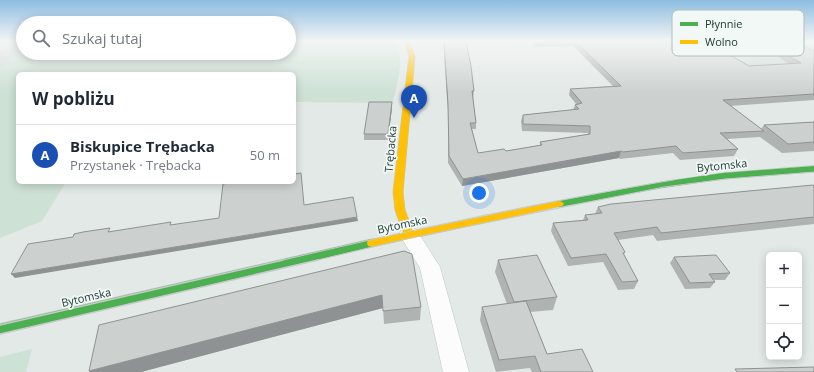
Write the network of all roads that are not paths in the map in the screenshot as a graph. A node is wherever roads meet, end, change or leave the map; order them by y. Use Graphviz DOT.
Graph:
graph roads {
  1 [pos="412,58"];
  2 [pos="811,172"];
  3 [pos="409,234"];
  4 [pos="0,329"];
  5 [pos="456,372"];
  1 -- 3 [label="street, Trębacka"];
  2 -- 3 [label="street, Bytomska"];
  3 -- 4 [label="street, Bytomska"];
  3 -- 5 [label="street"];
}
